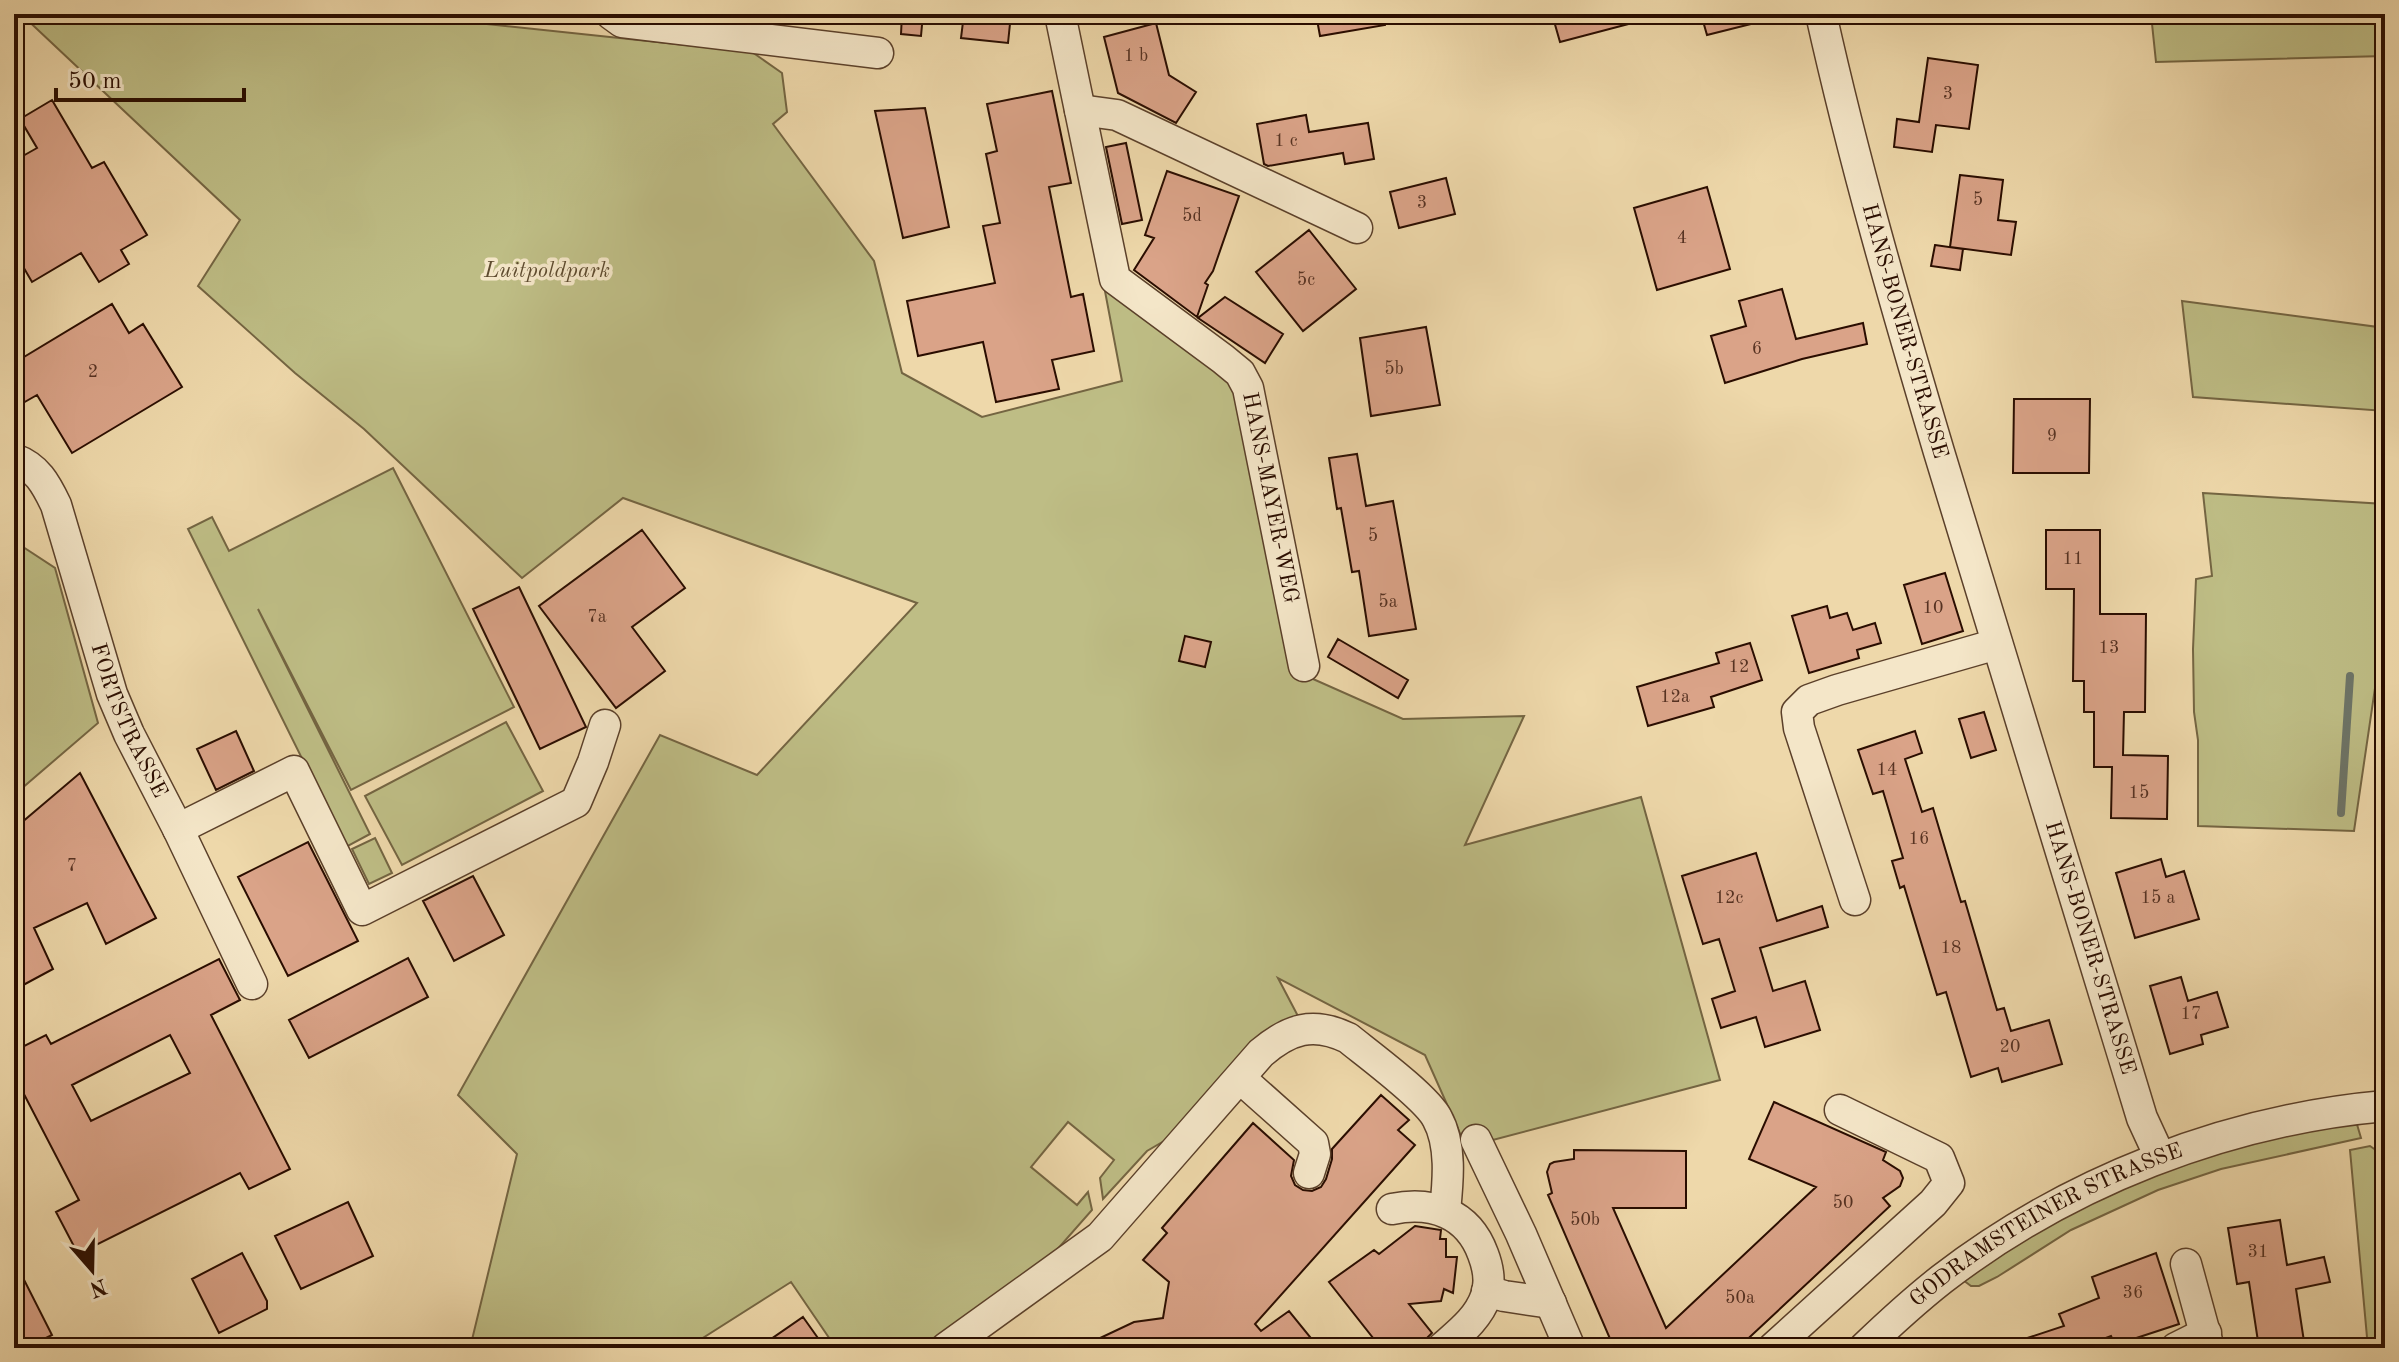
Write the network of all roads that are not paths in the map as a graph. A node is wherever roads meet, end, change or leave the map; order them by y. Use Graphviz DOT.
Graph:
graph roads {
  1 [pos="611,14"];
  2 [pos="1060,14"];
  3 [pos="1821,14"];
  4 [pos="878,53"];
  5 [pos="1080,110"];
  6 [pos="1357,228"];
  7 [pos="14,459"];
  8 [pos="1997,644"];
  9 [pos="1304,666"];
  10 [pos="605,725"];
  11 [pos="178,829"];
  12 [pos="1855,900"];
  13 [pos="252,984"];
  14 [pos="1240,1078"];
  15 [pos="2385,1106"];
  16 [pos="1840,1110"];
  17 [pos="1476,1140"];
  18 [pos="2160,1157"];
  19 [pos="1309,1173"];
  20 [pos="1392,1209"];
  21 [pos="1445,1211"];
  22 [pos="2186,1264"];
  23 [pos="1487,1291"];
  24 [pos="1551,1303"];
  25 [pos="2207,1340"];
  26 [pos="946,1348"];
  27 [pos="1442,1348"];
  28 [pos="1570,1348"];
  29 [pos="1773,1348"];
  30 [pos="1864,1348"];
  31 [pos="2176,1348"];
  1 -- 4 [label="street"];
  2 -- 5 [label="street, HANS-MAYER-WEG"];
  3 -- 8 [label="street, HANS-BONER-STRASSE"];
  5 -- 6 [label="street"];
  5 -- 9 [label="street, HANS-MAYER-WEG"];
  7 -- 11 [label="street, FORTSTRASSE"];
  8 -- 12 [label="street"];
  8 -- 18 [label="street, HANS-BONER-STRASSE"];
  10 -- 11 [label="street"];
  11 -- 13 [label="street, FORTSTRASSE"];
  14 -- 19 [label="street"];
  14 -- 21 [label="street"];
  14 -- 26 [label="street"];
  15 -- 18 [label="street, GODRAMSTEINER STRASSE"];
  16 -- 29 [label="street"];
  17 -- 24 [label="street"];
  18 -- 30 [label="street, GODRAMSTEINER STRASSE"];
  20 -- 21 [label="street"];
  21 -- 23 [label="street"];
  22 -- 25 [label="street"];
  23 -- 24 [label="street"];
  23 -- 27 [label="street"];
  24 -- 28 [label="street"];
  25 -- 31 [label="street"];
}
